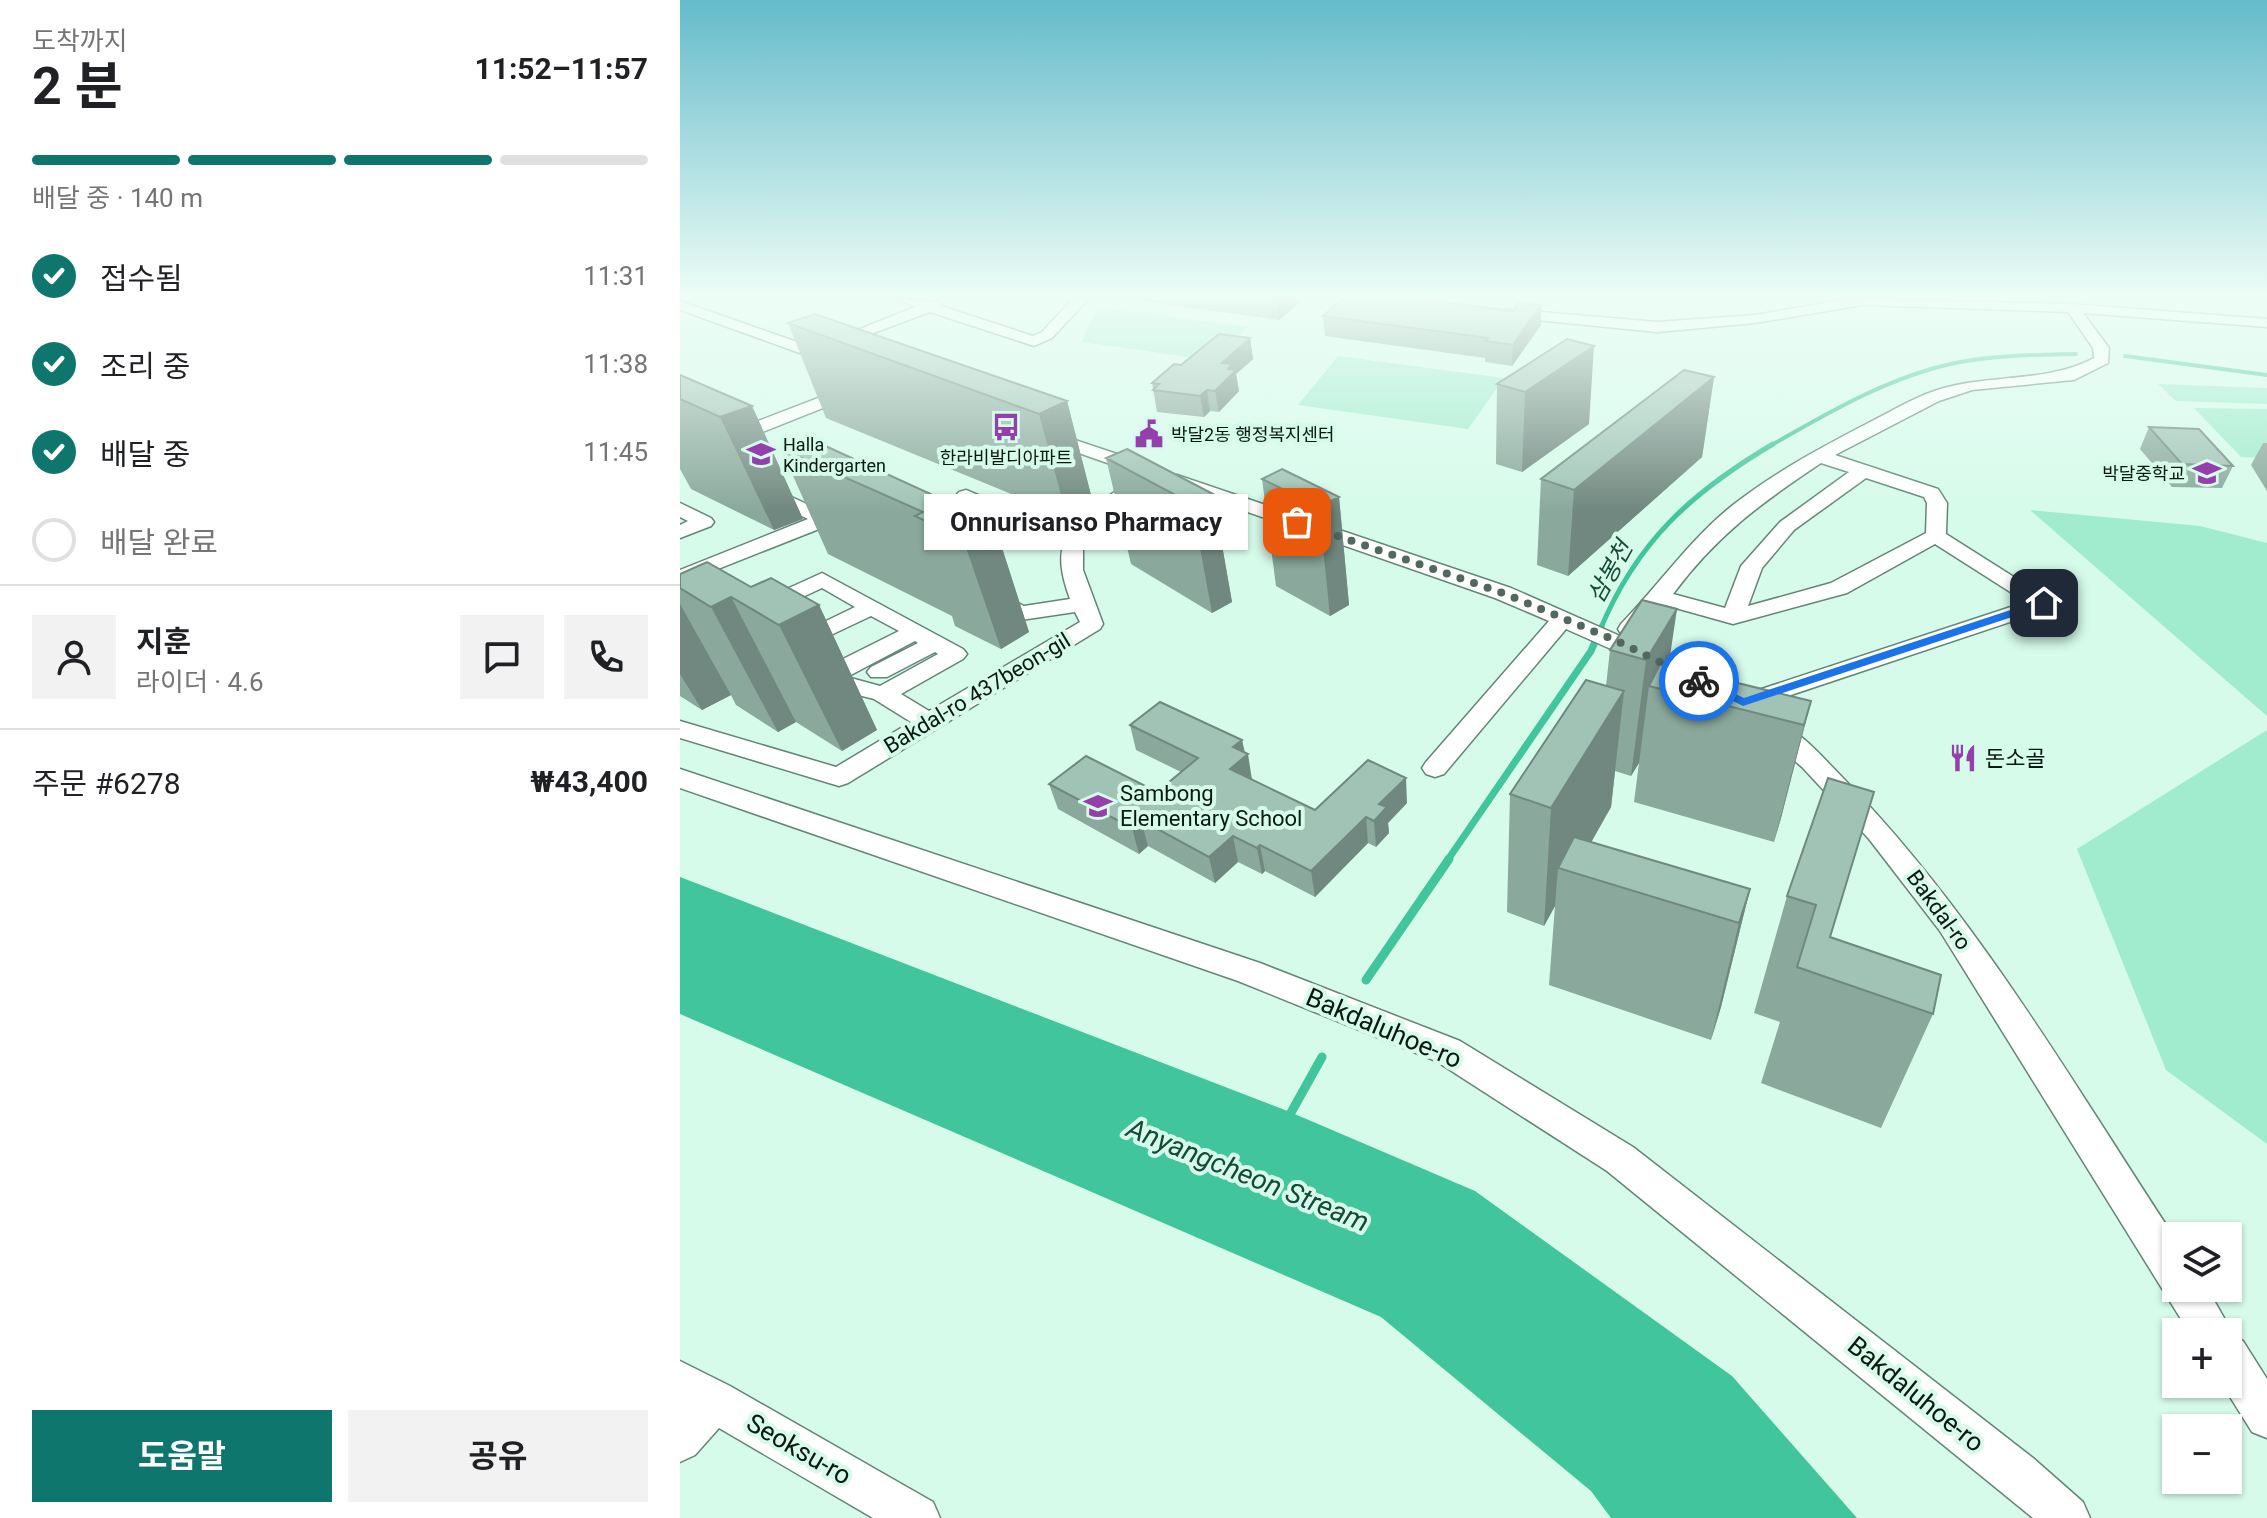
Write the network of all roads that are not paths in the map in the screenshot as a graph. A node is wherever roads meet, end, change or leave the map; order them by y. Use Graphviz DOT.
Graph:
graph roads {
  1 [pos="2086,370"];
  2 [pos="868,383"];
  3 [pos="1033,431"];
  4 [pos="686,455"];
  5 [pos="1819,456"];
  6 [pos="718,467"];
  7 [pos="1861,472"];
  8 [pos="1154,473"];
  9 [pos="744,481"];
  10 [pos="956,495"];
  11 [pos="1740,509"];
  12 [pos="682,511"];
  13 [pos="824,520"];
  14 [pos="1787,526"];
  15 [pos="680,532"];
  16 [pos="1936,536"];
  17 [pos="865,537"];
  18 [pos="946,562"];
  19 [pos="680,578"];
  20 [pos="971,588"];
  21 [pos="846,592"];
  22 [pos="1660,597"];
  23 [pos="1083,604"];
  24 [pos="819,606"];
  25 [pos="872,607"];
  26 [pos="1733,617"];
  27 [pos="741,619"];
  28 [pos="1564,620"];
  29 [pos="925,637"];
  30 [pos="1613,640"];
  31 [pos="772,656"];
  32 [pos="1673,669"];
  33 [pos="881,683"];
  34 [pos="1715,689"];
  35 [pos="1743,703"];
  36 [pos="930,723"];
  37 [pos="680,729"];
  38 [pos="1435,768"];
  39 [pos="680,778"];
  40 [pos="2162,1253"];
  41 [pos="2242,1378"];
  42 [pos="697,1392"];
  43 [pos="2267,1417"];
  44 [pos="680,1440"];
  45 [pos="917,1518"];
  46 [pos="2067,1518"];
  1 -- 5 [label="street"];
  2 -- 4 [label="street"];
  3 -- 8 [label="street"];
  4 -- 6 [label="street"];
  5 -- 7 [label="street"];
  5 -- 11 [label="street"];
  7 -- 14 [label="street"];
  7 -- 16 [label="street"];
  8 -- 23 [label="street, Bakdal-ro 437beon-gil"];
  8 -- 28 [label="street"];
  9 -- 13 [label="street"];
  10 -- 18 [label="street"];
  11 -- 14 [label="street"];
  11 -- 22 [label="street"];
  12 -- 15 [label="street"];
  13 -- 17 [label="street"];
  13 -- 19 [label="street"];
  14 -- 26 [label="street"];
  16 -- 26 [label="street"];
  16 -- 35 [label="street"];
  20 -- 23 [label="street"];
  21 -- 24 [label="street"];
  21 -- 25 [label="street"];
  21 -- 27 [label="street"];
  22 -- 26 [label="street"];
  22 -- 30 [label="street"];
  23 -- 36 [label="street, Bakdal-ro 437beon-gil"];
  25 -- 29 [label="street"];
  25 -- 31 [label="street"];
  28 -- 30 [label="street"];
  28 -- 38 [label="street"];
  29 -- 33 [label="street"];
  29 -- 33 [label="street"];
  30 -- 32 [label="street"];
  33 -- 36 [label="street"];
  34 -- 35 [label="street, Bakdal-ro"];
  35 -- 40 [label="street, Bakdal-ro"];
  36 -- 37 [label="street, Bakdal-ro 437beon-gil"];
  39 -- 46 [label="street, Bakdaluhoe-ro"];
  41 -- 43 [label="street"];
  42 -- 44 [label="street"];
  42 -- 45 [label="street, Seoksu-ro"];
}
